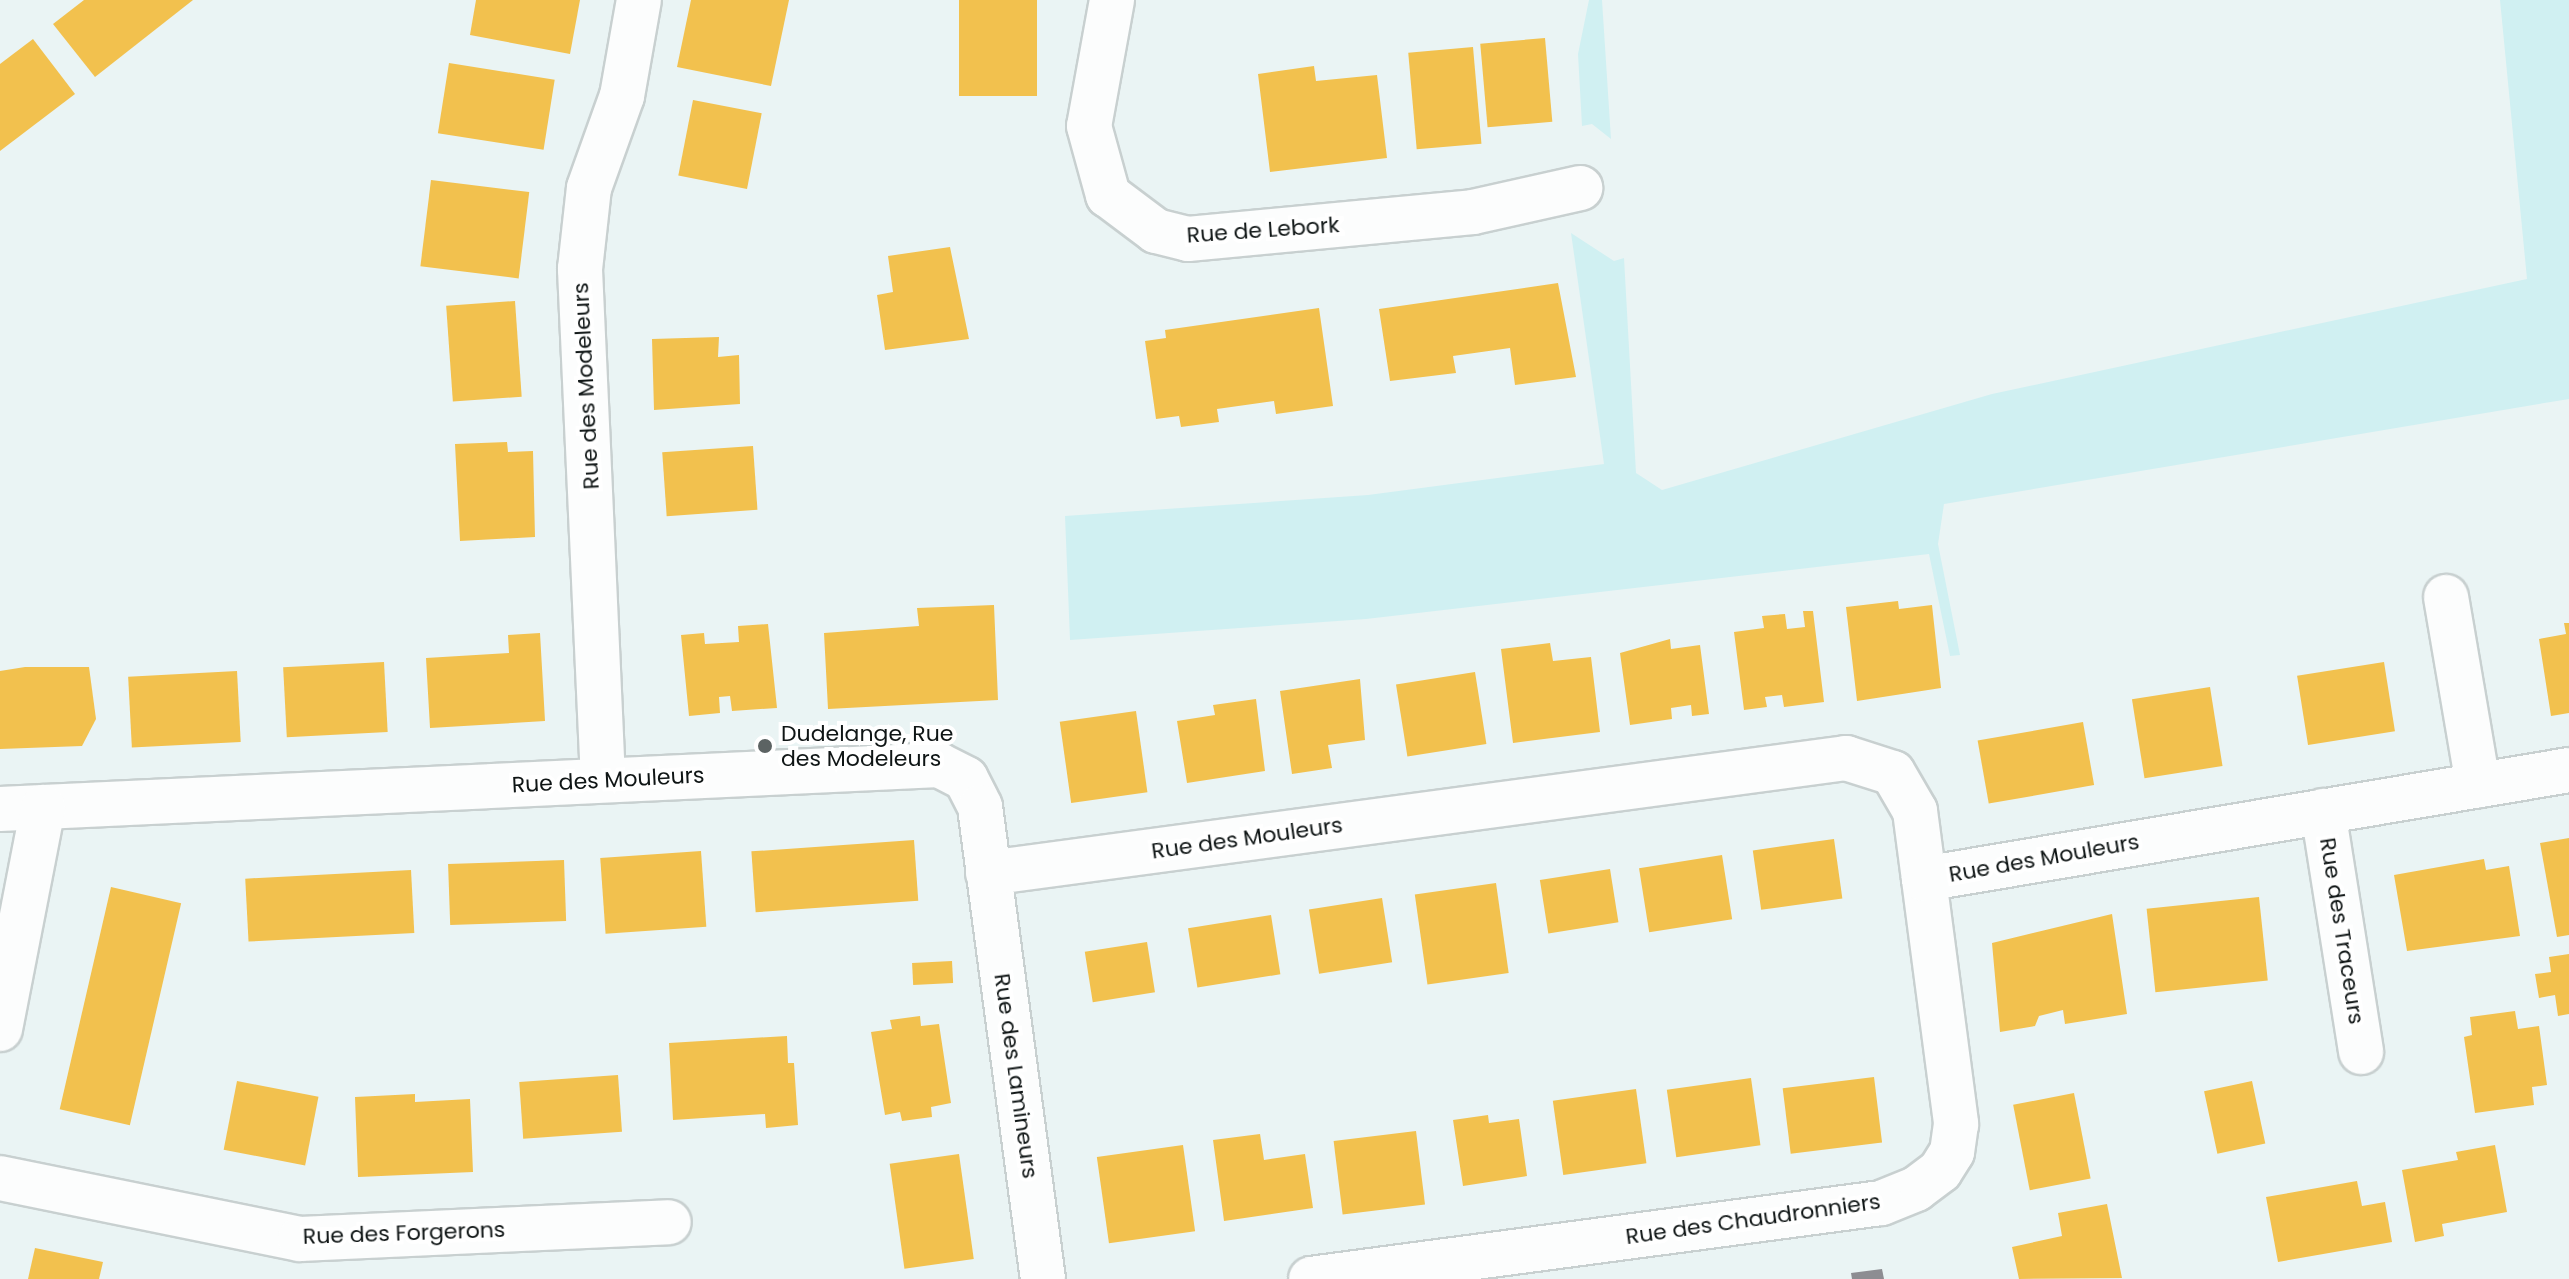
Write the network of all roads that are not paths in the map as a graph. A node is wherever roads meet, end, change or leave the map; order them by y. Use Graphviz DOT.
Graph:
graph roads {
  1 [pos="639,0"];
  2 [pos="1112,0"];
  3 [pos="1580,188"];
  4 [pos="2446,597"];
  5 [pos="2569,770"];
  6 [pos="603,780"];
  7 [pos="2478,785"];
  8 [pos="43,807"];
  9 [pos="0,809"];
  10 [pos="2323,811"];
  11 [pos="988,873"];
  12 [pos="1924,879"];
  13 [pos="0,1029"];
  14 [pos="2361,1052"];
  15 [pos="0,1178"];
  16 [pos="669,1222"];
  17 [pos="1043,1279"];
  18 [pos="1311,1279"];
  1 -- 6 [label="street, Rue des Modeleurs"];
  2 -- 3 [label="street, Rue de Lebork"];
  4 -- 7 [label="street"];
  5 -- 7 [label="street, Rue des Mouleurs"];
  6 -- 8 [label="street, Rue des Mouleurs"];
  6 -- 11 [label="street, Rue des Mouleurs"];
  7 -- 10 [label="street, Rue des Mouleurs"];
  8 -- 9 [label="street, Rue des Mouleurs"];
  8 -- 13 [label="street"];
  10 -- 12 [label="street, Rue des Mouleurs"];
  10 -- 14 [label="street, Rue des Traceurs"];
  11 -- 12 [label="street, Rue des Mouleurs"];
  11 -- 17 [label="street, Rue des Lamineurs"];
  12 -- 18 [label="street, Rue des Chaudronniers"];
  15 -- 16 [label="street, Rue des Forgerons"];
}
